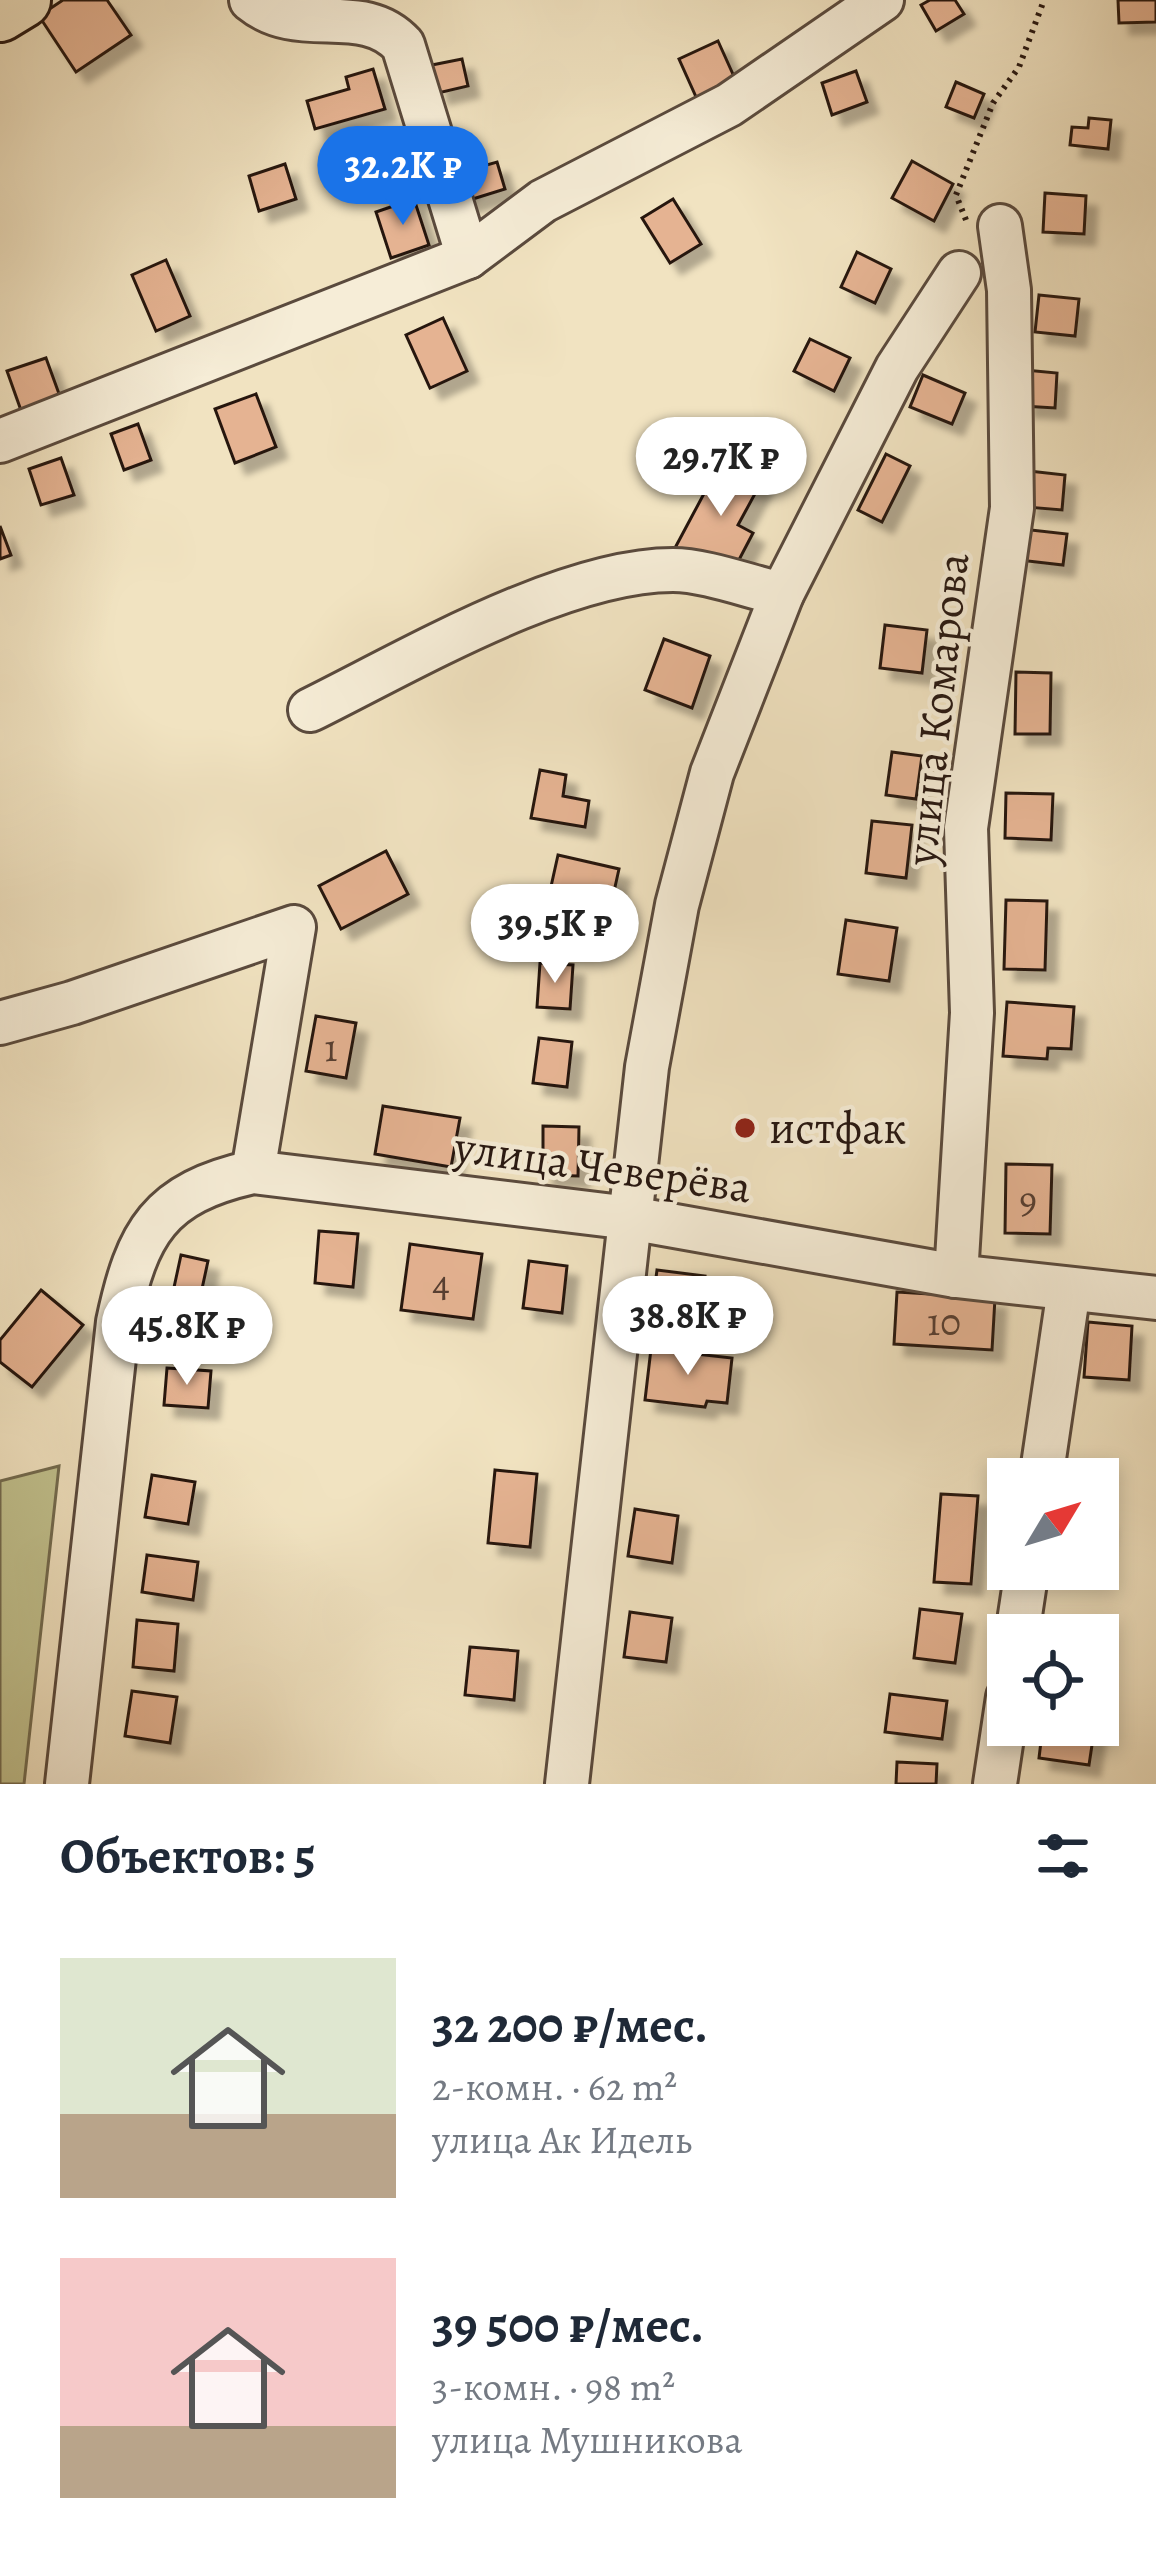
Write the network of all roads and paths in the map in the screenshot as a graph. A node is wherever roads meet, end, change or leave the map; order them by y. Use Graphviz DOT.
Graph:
graph roads {
  1 [pos="23,0"];
  2 [pos="251,0"];
  3 [pos="882,0"];
  4 [pos="1044,0"];
  5 [pos="0,14"];
  6 [pos="1000,226"];
  7 [pos="468,257"];
  8 [pos="959,273"];
  9 [pos="0,441"];
  10 [pos="782,594"];
  11 [pos="310,710"];
  12 [pos="0,1023"];
  13 [pos="253,1172"];
  14 [pos="630,1218"];
  15 [pos="956,1276"];
  16 [pos="1070,1289"];
  17 [pos="1156,1298"];
  18 [pos="1044,1458"];
  19 [pos="1001,1746"];
  20 [pos="67,1784"];
  21 [pos="567,1784"];
  22 [pos="995,1784"];
  1 -- 5 [label="main road"];
  2 -- 7 [label="street"];
  3 -- 7 [label="street"];
  4 -- 6 [label="path"];
  6 -- 15 [label="street, улица Комарова"];
  7 -- 9 [label="street"];
  8 -- 10 [label="street"];
  10 -- 11 [label="street"];
  10 -- 14 [label="street"];
  12 -- 13 [label="street"];
  13 -- 14 [label="street, улица Чеверёва"];
  13 -- 20 [label="street, улица Чеверёва"];
  14 -- 15 [label="street, улица Чеверёва"];
  14 -- 21 [label="street"];
  15 -- 16 [label="street, улица Чеверёва"];
  16 -- 17 [label="street, улица Чеверёва"];
  16 -- 18 [label="street"];
  19 -- 22 [label="street"];
}
